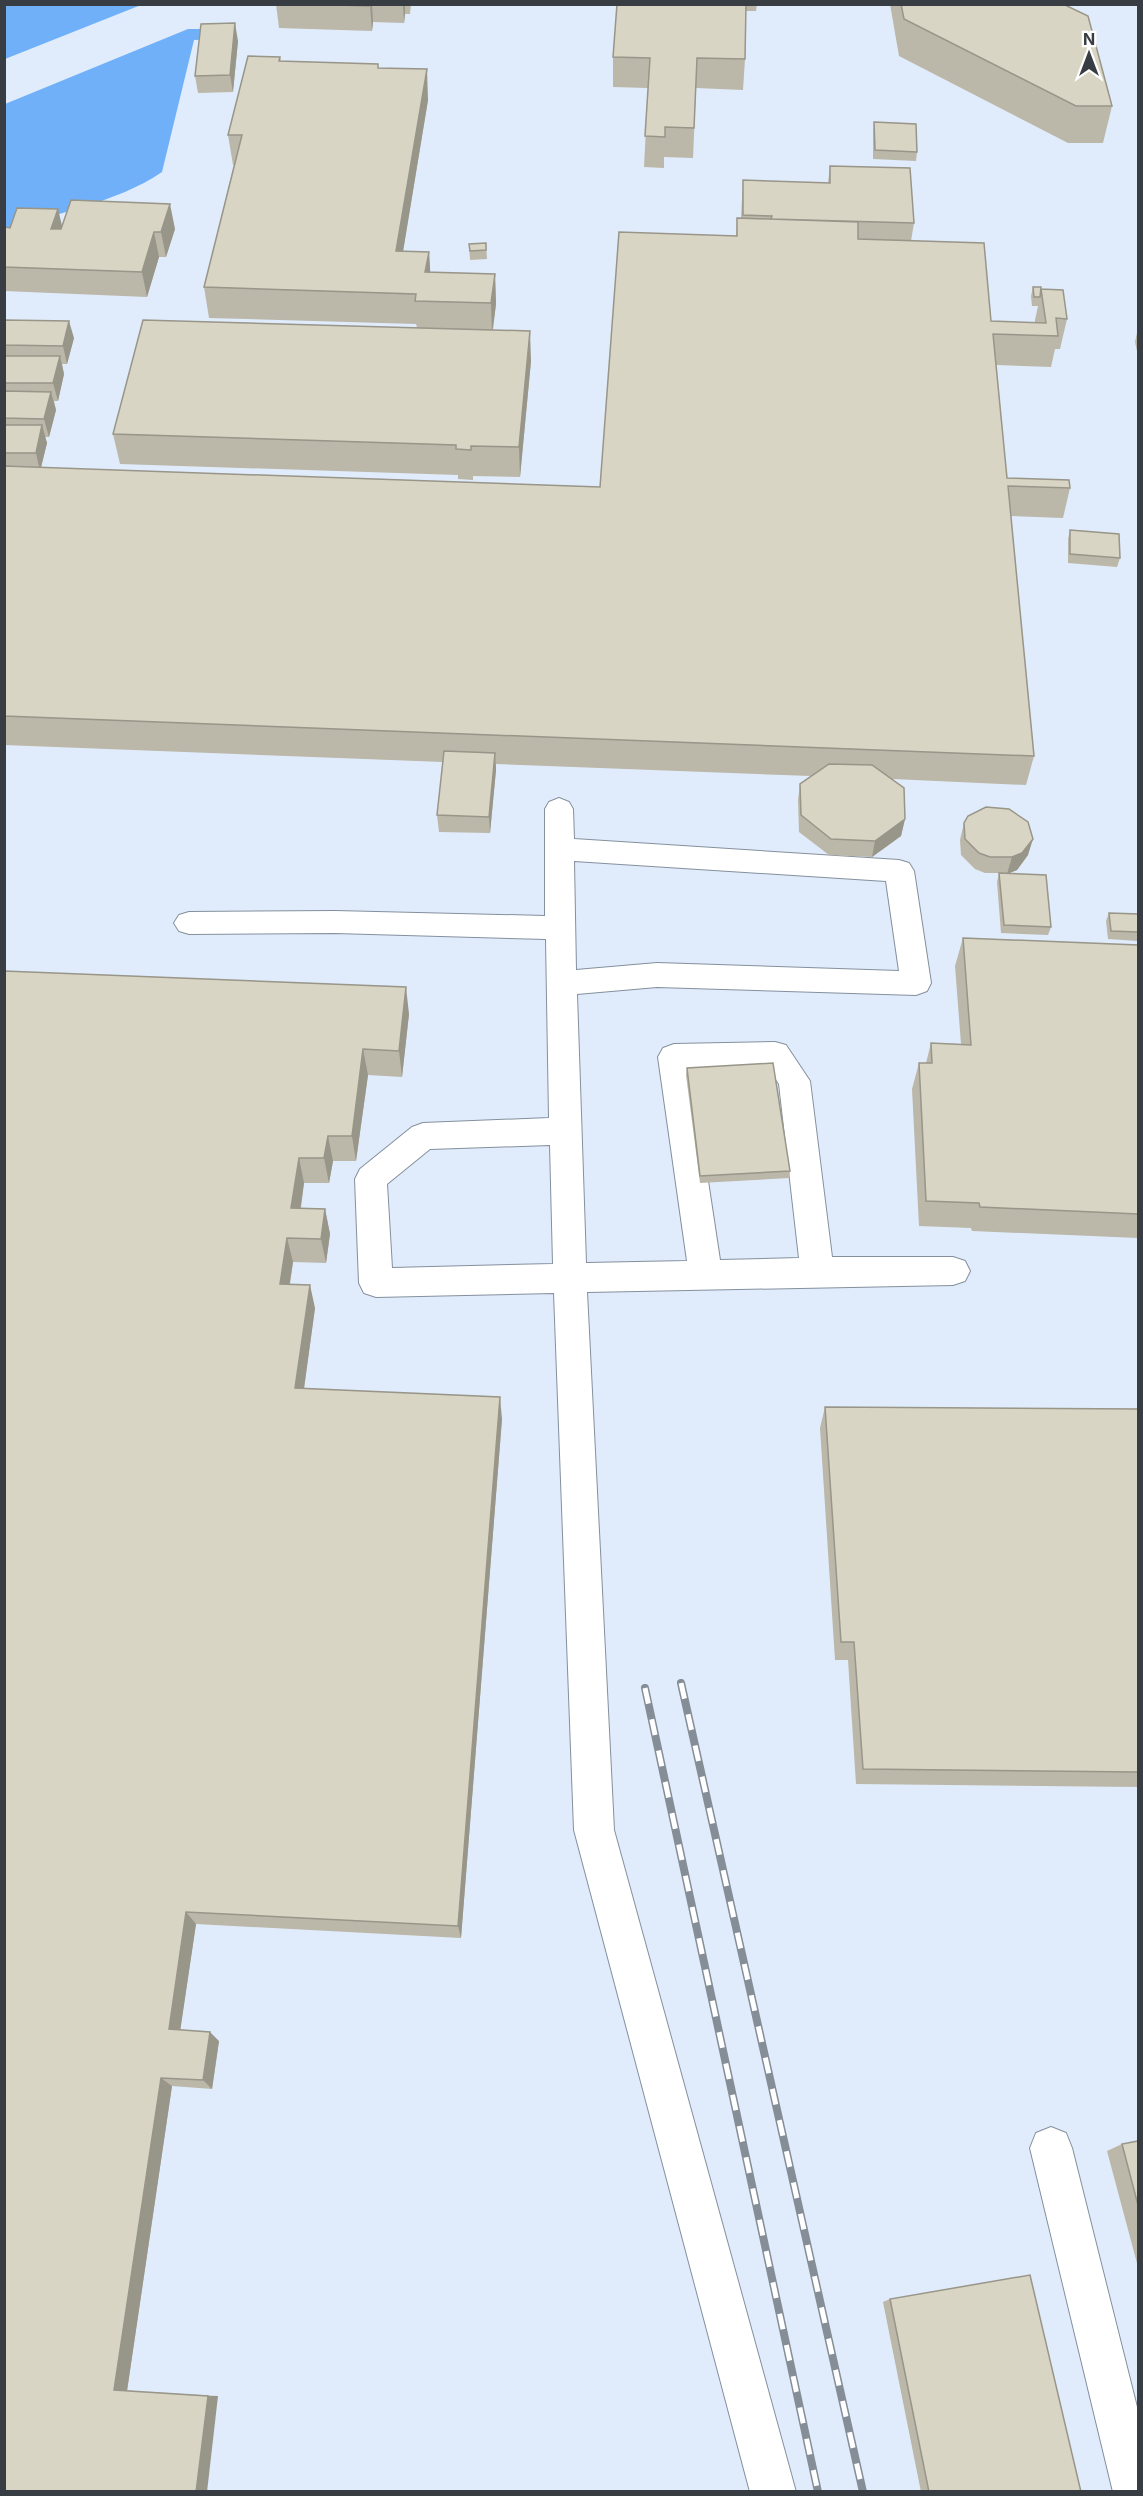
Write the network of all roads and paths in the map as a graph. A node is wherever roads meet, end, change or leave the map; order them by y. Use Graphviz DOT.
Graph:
graph roads {
  1 [pos="559,809"];
  2 [pos="560,849"];
  3 [pos="189,923"];
  4 [pos="560,928"];
  5 [pos="561,983"];
  6 [pos="567,1131"];
  7 [pos="818,1270"];
  8 [pos="952,1271"];
  9 [pos="705,1274"];
  10 [pos="570,1280"];
  11 [pos="1051,2148"];
  12 [pos="773,2492"];
  13 [pos="1136,2492"];
  1 -- 2 [label="lane"];
  2 -- 4 [label="lane"];
  2 -- 5 [label="lane"];
  3 -- 4 [label="lane"];
  4 -- 5 [label="lane"];
  5 -- 6 [label="lane"];
  6 -- 10 [label="lane"];
  6 -- 10 [label="lane"];
  7 -- 8 [label="lane"];
  7 -- 9 [label="lane"];
  7 -- 9 [label="lane"];
  9 -- 10 [label="lane"];
  10 -- 12 [label="lane"];
  11 -- 13 [label="lane"];
}
